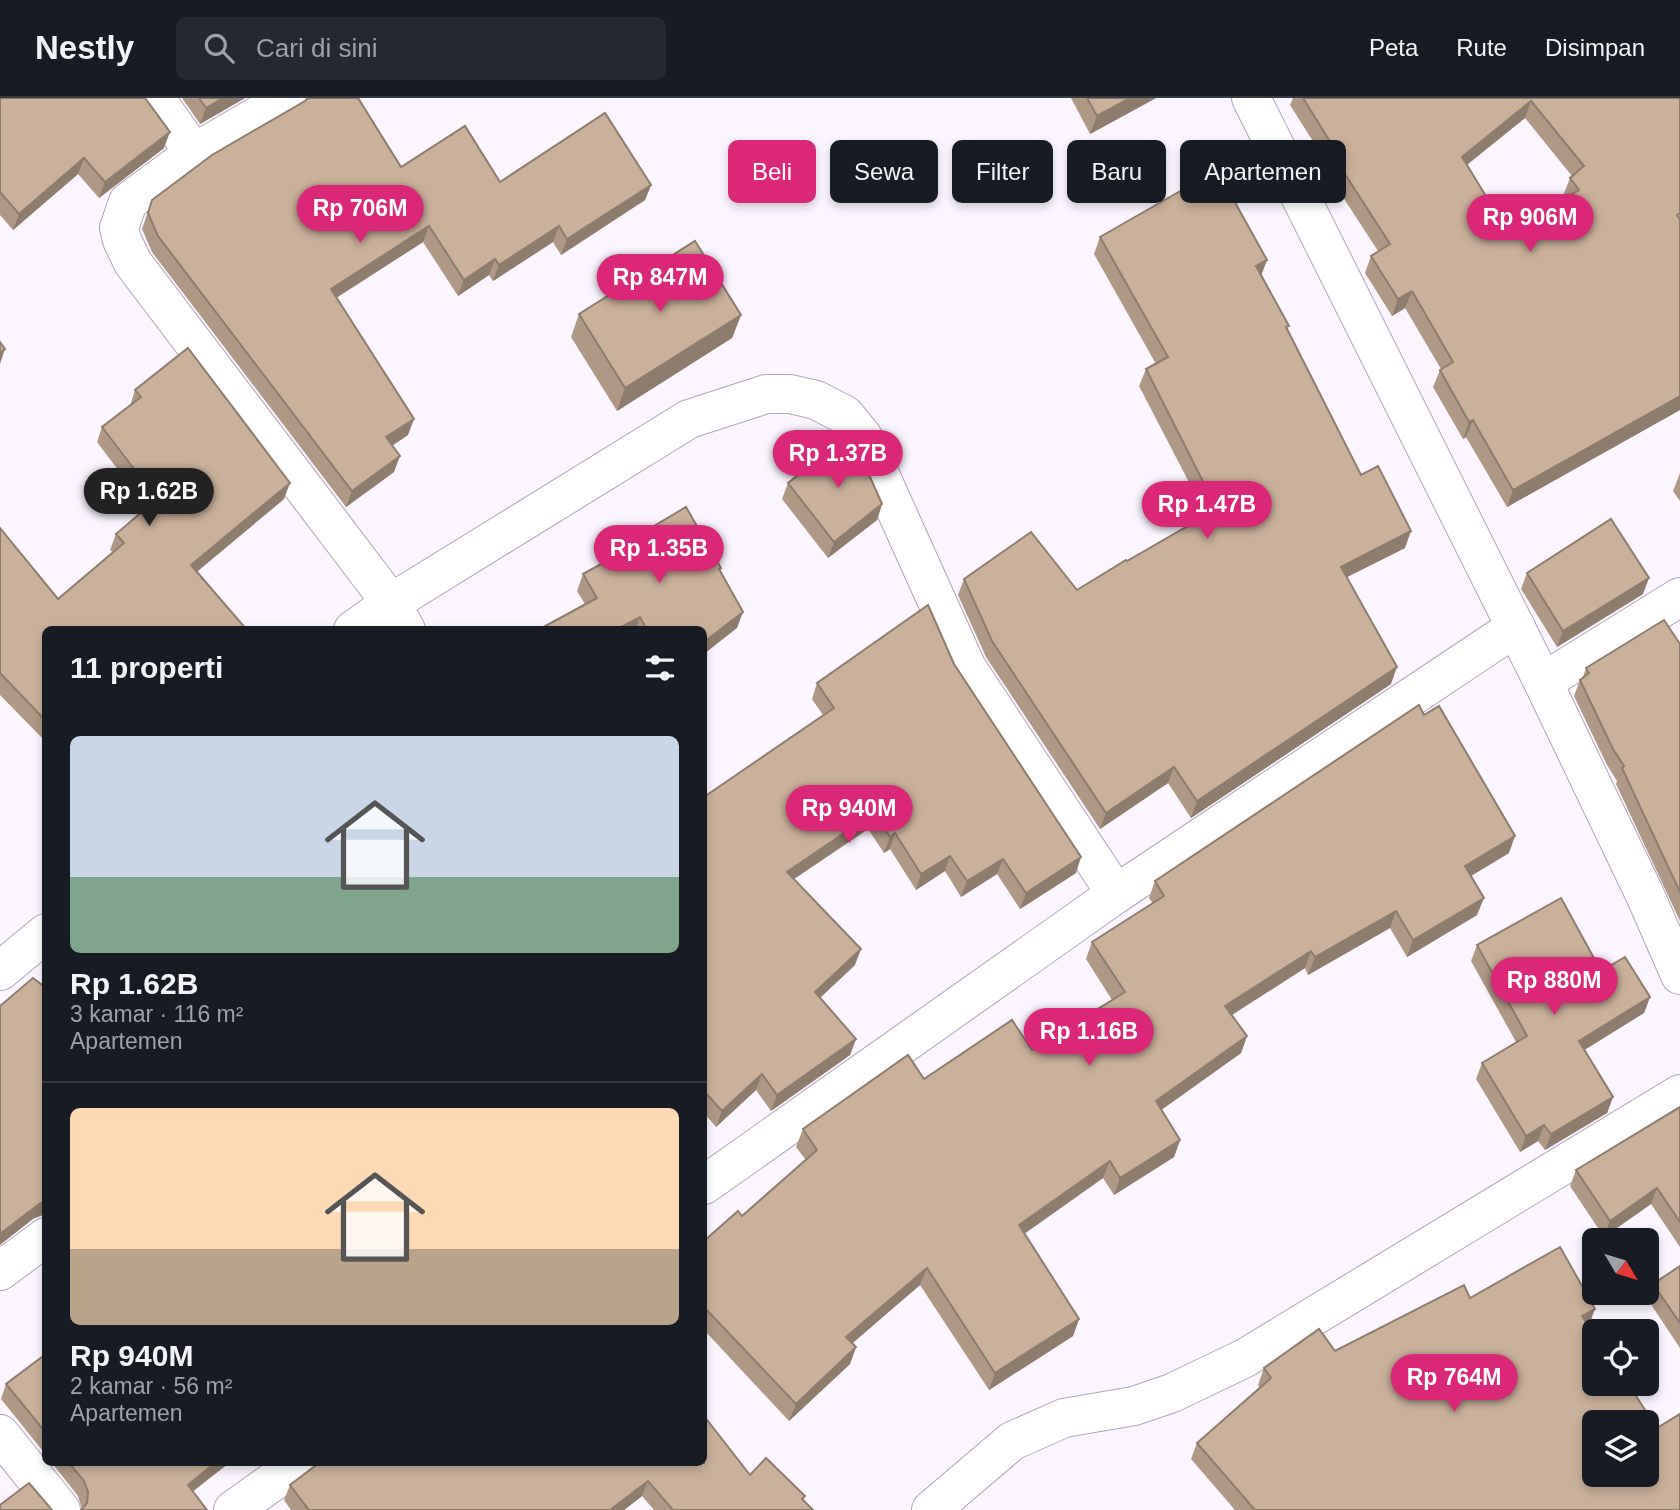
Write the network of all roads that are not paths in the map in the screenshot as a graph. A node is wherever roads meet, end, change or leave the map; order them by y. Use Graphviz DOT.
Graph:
graph roads {
  1 [pos="155,98"];
  2 [pos="288,98"];
  3 [pos="1251,98"];
  4 [pos="194,153"];
  5 [pos="1680,597"];
  6 [pos="398,617"];
  7 [pos="366,626"];
  8 [pos="1516,627"];
  9 [pos="1543,682"];
  10 [pos="1116,894"];
  11 [pos="42,936"];
  12 [pos="0,971"];
  13 [pos="1680,975"];
  14 [pos="1680,1094"];
  15 [pos="707,1176"];
  16 [pos="42,1240"];
  17 [pos="0,1271"];
  18 [pos="0,1434"];
  19 [pos="295,1466"];
  20 [pos="61,1510"];
  21 [pos="233,1510"];
  22 [pos="931,1510"];
  1 -- 4 [label="street"];
  2 -- 4 [label="street"];
  3 -- 8 [label="street"];
  4 -- 6 [label="street"];
  5 -- 9 [label="street"];
  6 -- 7 [label="street"];
  6 -- 10 [label="street"];
  8 -- 9 [label="street"];
  8 -- 10 [label="street"];
  9 -- 13 [label="street"];
  10 -- 15 [label="street"];
  11 -- 12 [label="street"];
  14 -- 22 [label="street"];
  16 -- 17 [label="street"];
  18 -- 20 [label="street"];
  19 -- 21 [label="street"];
}
